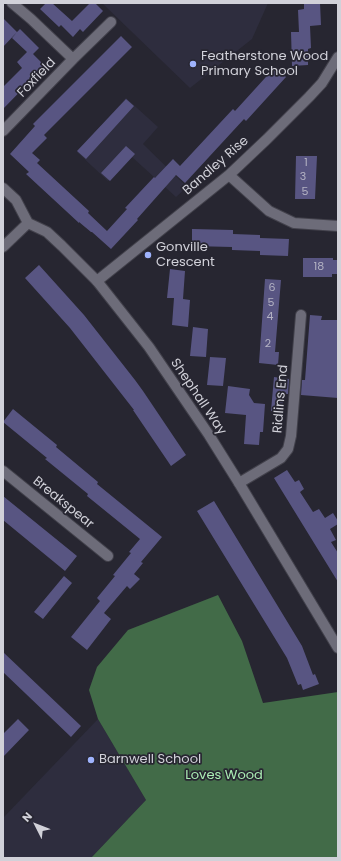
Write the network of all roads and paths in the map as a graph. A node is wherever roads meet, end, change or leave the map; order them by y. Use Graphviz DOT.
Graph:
graph roads {
  1 [pos="12,3"];
  2 [pos="111,22"];
  3 [pos="338,57"];
  4 [pos="73,59"];
  5 [pos="3,131"];
  6 [pos="229,175"];
  7 [pos="3,188"];
  8 [pos="28,223"];
  9 [pos="338,226"];
  10 [pos="3,247"];
  11 [pos="97,281"];
  12 [pos="301,314"];
  13 [pos="3,471"];
  14 [pos="239,483"];
  15 [pos="108,556"];
  16 [pos="338,648"];
  1 -- 4 [label="street, Foxfield"];
  2 -- 4 [label="street, Foxfield"];
  3 -- 6 [label="street, Bandley Rise"];
  4 -- 5 [label="street, Foxfield"];
  6 -- 9 [label="street"];
  6 -- 11 [label="street, Bandley Rise"];
  7 -- 8 [label="street"];
  8 -- 10 [label="street"];
  8 -- 11 [label="street, Shephall Way"];
  11 -- 14 [label="street, Shephall Way"];
  12 -- 14 [label="street, Ridlins End"];
  13 -- 15 [label="street, Breakspear"];
  14 -- 16 [label="street, Shephall Way"];
}
